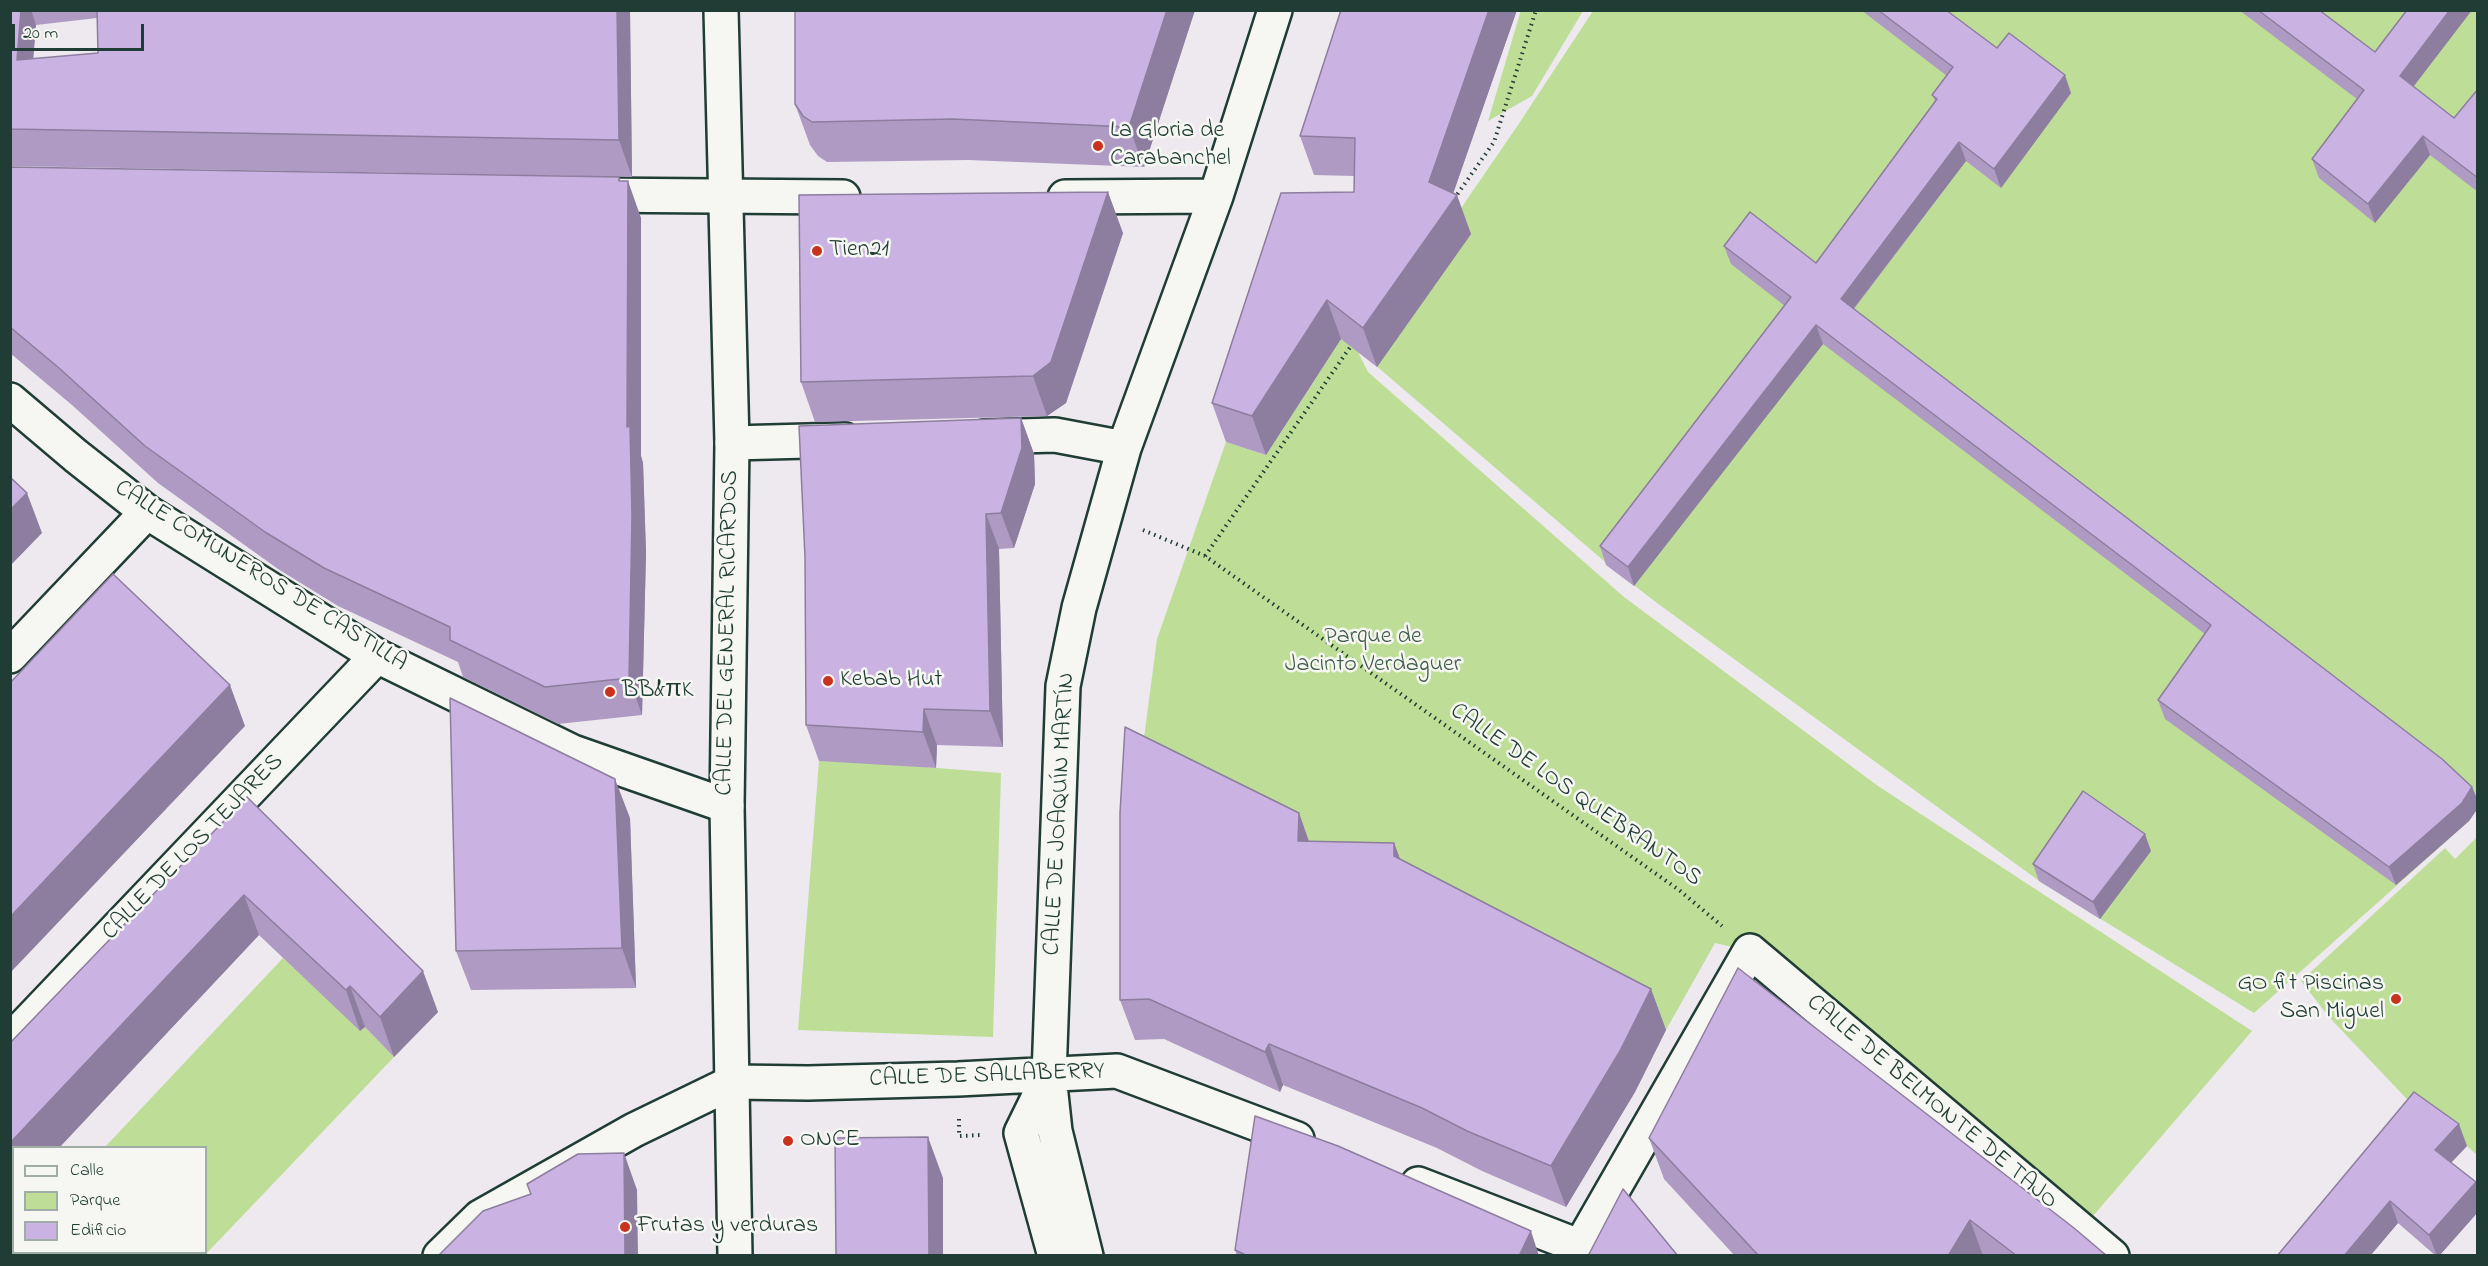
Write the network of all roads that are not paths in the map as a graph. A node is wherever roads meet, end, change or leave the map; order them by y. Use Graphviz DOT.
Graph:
graph roads {
  1 [pos="721,10"];
  2 [pos="1275,10"];
  3 [pos="564,195"];
  4 [pos="1041,196"];
  5 [pos="1216,196"];
  6 [pos="724,197"];
  7 [pos="877,197"];
  8 [pos="10,400"];
  9 [pos="959,437"];
  10 [pos="875,440"];
  11 [pos="732,443"];
  12 [pos="1124,448"];
  13 [pos="147,512"];
  14 [pos="10,656"];
  15 [pos="377,656"];
  16 [pos="727,806"];
  17 [pos="10,1041"];
  18 [pos="1049,1076"];
  19 [pos="733,1082"];
  20 [pos="1327,1150"];
  21 [pos="1393,1175"];
  22 [pos="1592,1250"];
  23 [pos="440,1256"];
  24 [pos="735,1256"];
  25 [pos="1055,1256"];
  26 [pos="1086,1256"];
  27 [pos="2112,1256"];
  1 -- 6 [label="street, CALLE DEL GENERAL RICARDOS"];
  2 -- 5 [label="street, CALLE DE JOAQUÍN MARTÍN"];
  3 -- 6 [label="street"];
  4 -- 5 [label="street"];
  5 -- 12 [label="street, CALLE DE JOAQUÍN MARTÍN"];
  6 -- 7 [label="street"];
  6 -- 11 [label="street, CALLE DEL GENERAL RICARDOS"];
  8 -- 13 [label="street, CALLE COMUNEROS DE CASTILLA"];
  9 -- 12 [label="street"];
  10 -- 11 [label="street"];
  11 -- 16 [label="street, CALLE DEL GENERAL RICARDOS"];
  12 -- 18 [label="street, CALLE DE JOAQUÍN MARTÍN"];
  13 -- 14 [label="street"];
  13 -- 15 [label="street, CALLE COMUNEROS DE CASTILLA"];
  15 -- 16 [label="street, CALLE COMUNEROS DE CASTILLA"];
  15 -- 17 [label="street, CALLE DE LOS TEJARES"];
  16 -- 19 [label="street, CALLE DEL GENERAL RICARDOS"];
  18 -- 19 [label="street, CALLE DE SALLABERRY"];
  18 -- 20 [label="street, CALLE DE SALLABERRY"];
  18 -- 25 [label="street"];
  18 -- 26 [label="street, CALLE DE JOAQUÍN MARTÍN"];
  19 -- 23 [label="street"];
  19 -- 24 [label="street, CALLE DEL GENERAL RICARDOS"];
  21 -- 22 [label="street"];
  22 -- 27 [label="street, CALLE DE BELMONTE DE TAJO"];
}
